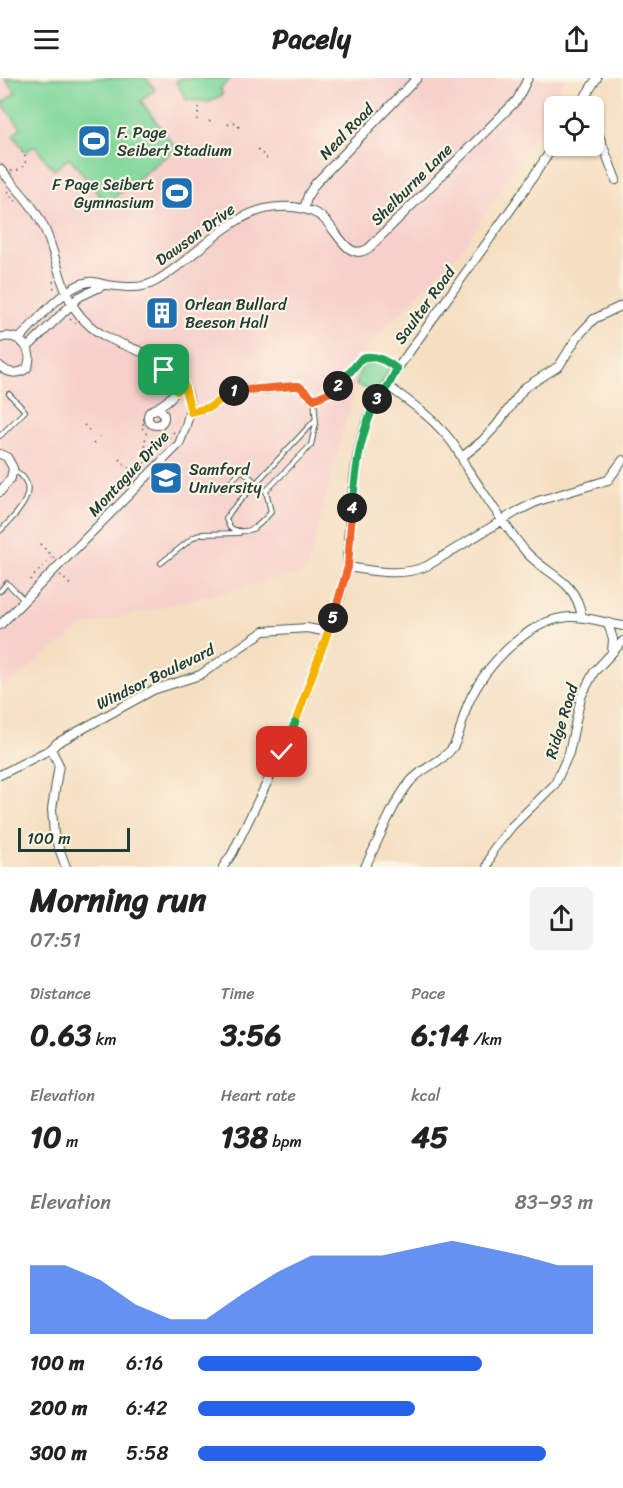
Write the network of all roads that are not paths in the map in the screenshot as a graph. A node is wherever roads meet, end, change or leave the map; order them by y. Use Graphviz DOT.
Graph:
graph roads {
  1 [pos="417,78"];
  2 [pos="528,78"];
  3 [pos="597,78"];
  4 [pos="585,96"];
  5 [pos="604,149"];
  6 [pos="547,156"];
  7 [pos="5,170"];
  8 [pos="616,180"];
  9 [pos="304,209"];
  10 [pos="105,285"];
  11 [pos="66,293"];
  12 [pos="72,303"];
  13 [pos="623,305"];
  14 [pos="0,338"];
  15 [pos="19,339"];
  16 [pos="27,348"];
  17 [pos="0,366"];
  18 [pos="397,369"];
  19 [pos="184,384"];
  20 [pos="388,386"];
  21 [pos="9,394"];
  22 [pos="314,399"];
  23 [pos="167,401"];
  24 [pos="154,410"];
  25 [pos="191,412"];
  26 [pos="164,416"];
  27 [pos="316,419"];
  28 [pos="0,436"];
  29 [pos="0,454"];
  30 [pos="462,458"];
  31 [pos="623,460"];
  32 [pos="13,470"];
  33 [pos="256,483"];
  34 [pos="222,490"];
  35 [pos="266,491"];
  36 [pos="0,492"];
  37 [pos="503,519"];
  38 [pos="0,531"];
  39 [pos="240,533"];
  40 [pos="161,563"];
  41 [pos="348,567"];
  42 [pos="0,591"];
  43 [pos="25,601"];
  44 [pos="582,617"];
  45 [pos="608,624"];
  46 [pos="0,626"];
  47 [pos="623,626"];
  48 [pos="328,632"];
  49 [pos="623,641"];
  50 [pos="612,653"];
  51 [pos="51,749"];
  52 [pos="0,775"];
  53 [pos="66,867"];
  54 [pos="223,867"];
  55 [pos="365,867"];
  56 [pos="487,867"];
  1 -- 9 [label="street, Neal Road"];
  2 -- 9 [label="street, Shelburne Lane"];
  3 -- 4 [label="street"];
  5 -- 8 [label="street"];
  6 -- 18 [label="street, Saulter Road"];
  7 -- 11 [label="street"];
  9 -- 10 [label="street, Dawson Drive"];
  10 -- 11 [label="street, Dawson Drive"];
  10 -- 12 [label="street"];
  11 -- 12 [label="street"];
  11 -- 15 [label="street"];
  12 -- 16 [label="street"];
  12 -- 19 [label="street"];
  13 -- 30 [label="street"];
  14 -- 15 [label="street"];
  15 -- 16 [label="street"];
  16 -- 17 [label="street"];
  18 -- 20 [label="street, Saulter Road"];
  18 -- 22 [label="lane"];
  19 -- 23 [label="street"];
  19 -- 25 [label="street"];
  20 -- 30 [label="street"];
  20 -- 41 [label="street, Saulter Road"];
  21 -- 28 [label="lane"];
  22 -- 25 [label="street"];
  22 -- 27 [label="lane"];
  23 -- 24 [label="street"];
  23 -- 26 [label="street"];
  24 -- 26 [label="street"];
  24 -- 26 [label="street"];
  25 -- 43 [label="street, Montague Drive"];
  27 -- 33 [label="lane"];
  27 -- 35 [label="lane"];
  29 -- 32 [label="street"];
  30 -- 37 [label="street"];
  31 -- 37 [label="street"];
  32 -- 36 [label="street"];
  32 -- 38 [label="lane"];
  33 -- 34 [label="lane"];
  33 -- 35 [label="lane"];
  33 -- 39 [label="lane"];
  35 -- 39 [label="lane"];
  37 -- 41 [label="street"];
  37 -- 44 [label="street"];
  39 -- 40 [label="lane"];
  41 -- 48 [label="street, Saulter Road"];
  42 -- 43 [label="lane"];
  43 -- 46 [label="street, Montague Drive"];
  44 -- 45 [label="street"];
  44 -- 55 [label="street"];
  45 -- 47 [label="street"];
  45 -- 50 [label="street"];
  48 -- 51 [label="street, Windsor Boulevard"];
  48 -- 54 [label="street, Saulter Road"];
  49 -- 50 [label="street, Ridge Road"];
  50 -- 56 [label="street, Ridge Road"];
  51 -- 52 [label="street, Windsor Boulevard"];
  51 -- 53 [label="street"];
}
